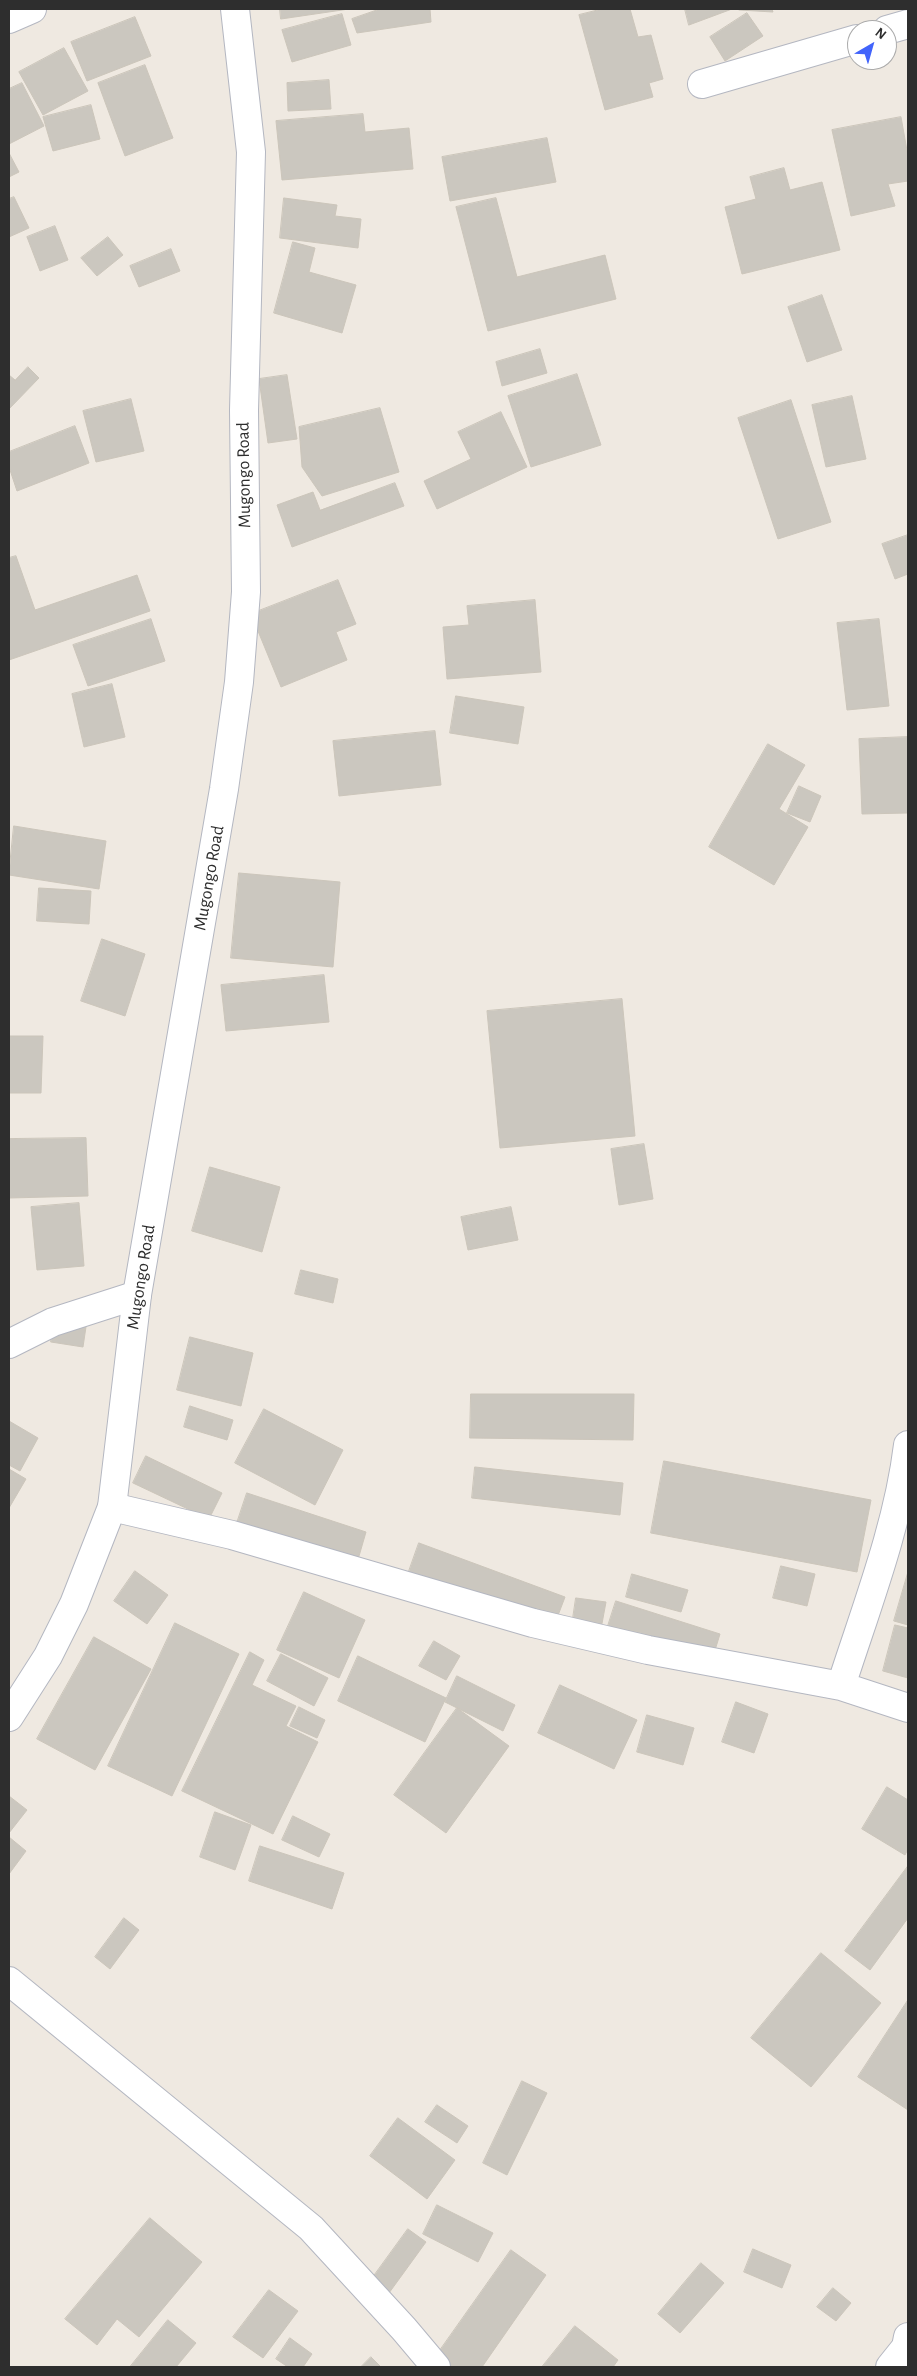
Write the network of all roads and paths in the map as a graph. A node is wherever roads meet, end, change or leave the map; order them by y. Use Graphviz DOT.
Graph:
graph roads {
  1 [pos="32,9"];
  2 [pos="235,9"];
  3 [pos="9,19"];
  4 [pos="847,42"];
  5 [pos="702,84"];
  6 [pos="137,1295"];
  7 [pos="9,1344"];
  8 [pos="908,1445"];
  9 [pos="112,1507"];
  10 [pos="841,1686"];
  11 [pos="908,1708"];
  12 [pos="9,1717"];
  13 [pos="9,1981"];
  14 [pos="908,2337"];
  15 [pos="436,2367"];
  16 [pos="890,2367"];
  1 -- 3 [label="street"];
  2 -- 6 [label="street, Mugongo Road"];
  4 -- 5 [label="street"];
  6 -- 7 [label="street"];
  6 -- 9 [label="street, Mugongo Road"];
  8 -- 10 [label="street"];
  9 -- 10 [label="street"];
  9 -- 12 [label="street, Mugongo Road"];
  10 -- 11 [label="street"];
  13 -- 15 [label="street"];
  14 -- 16 [label="street"];
}
